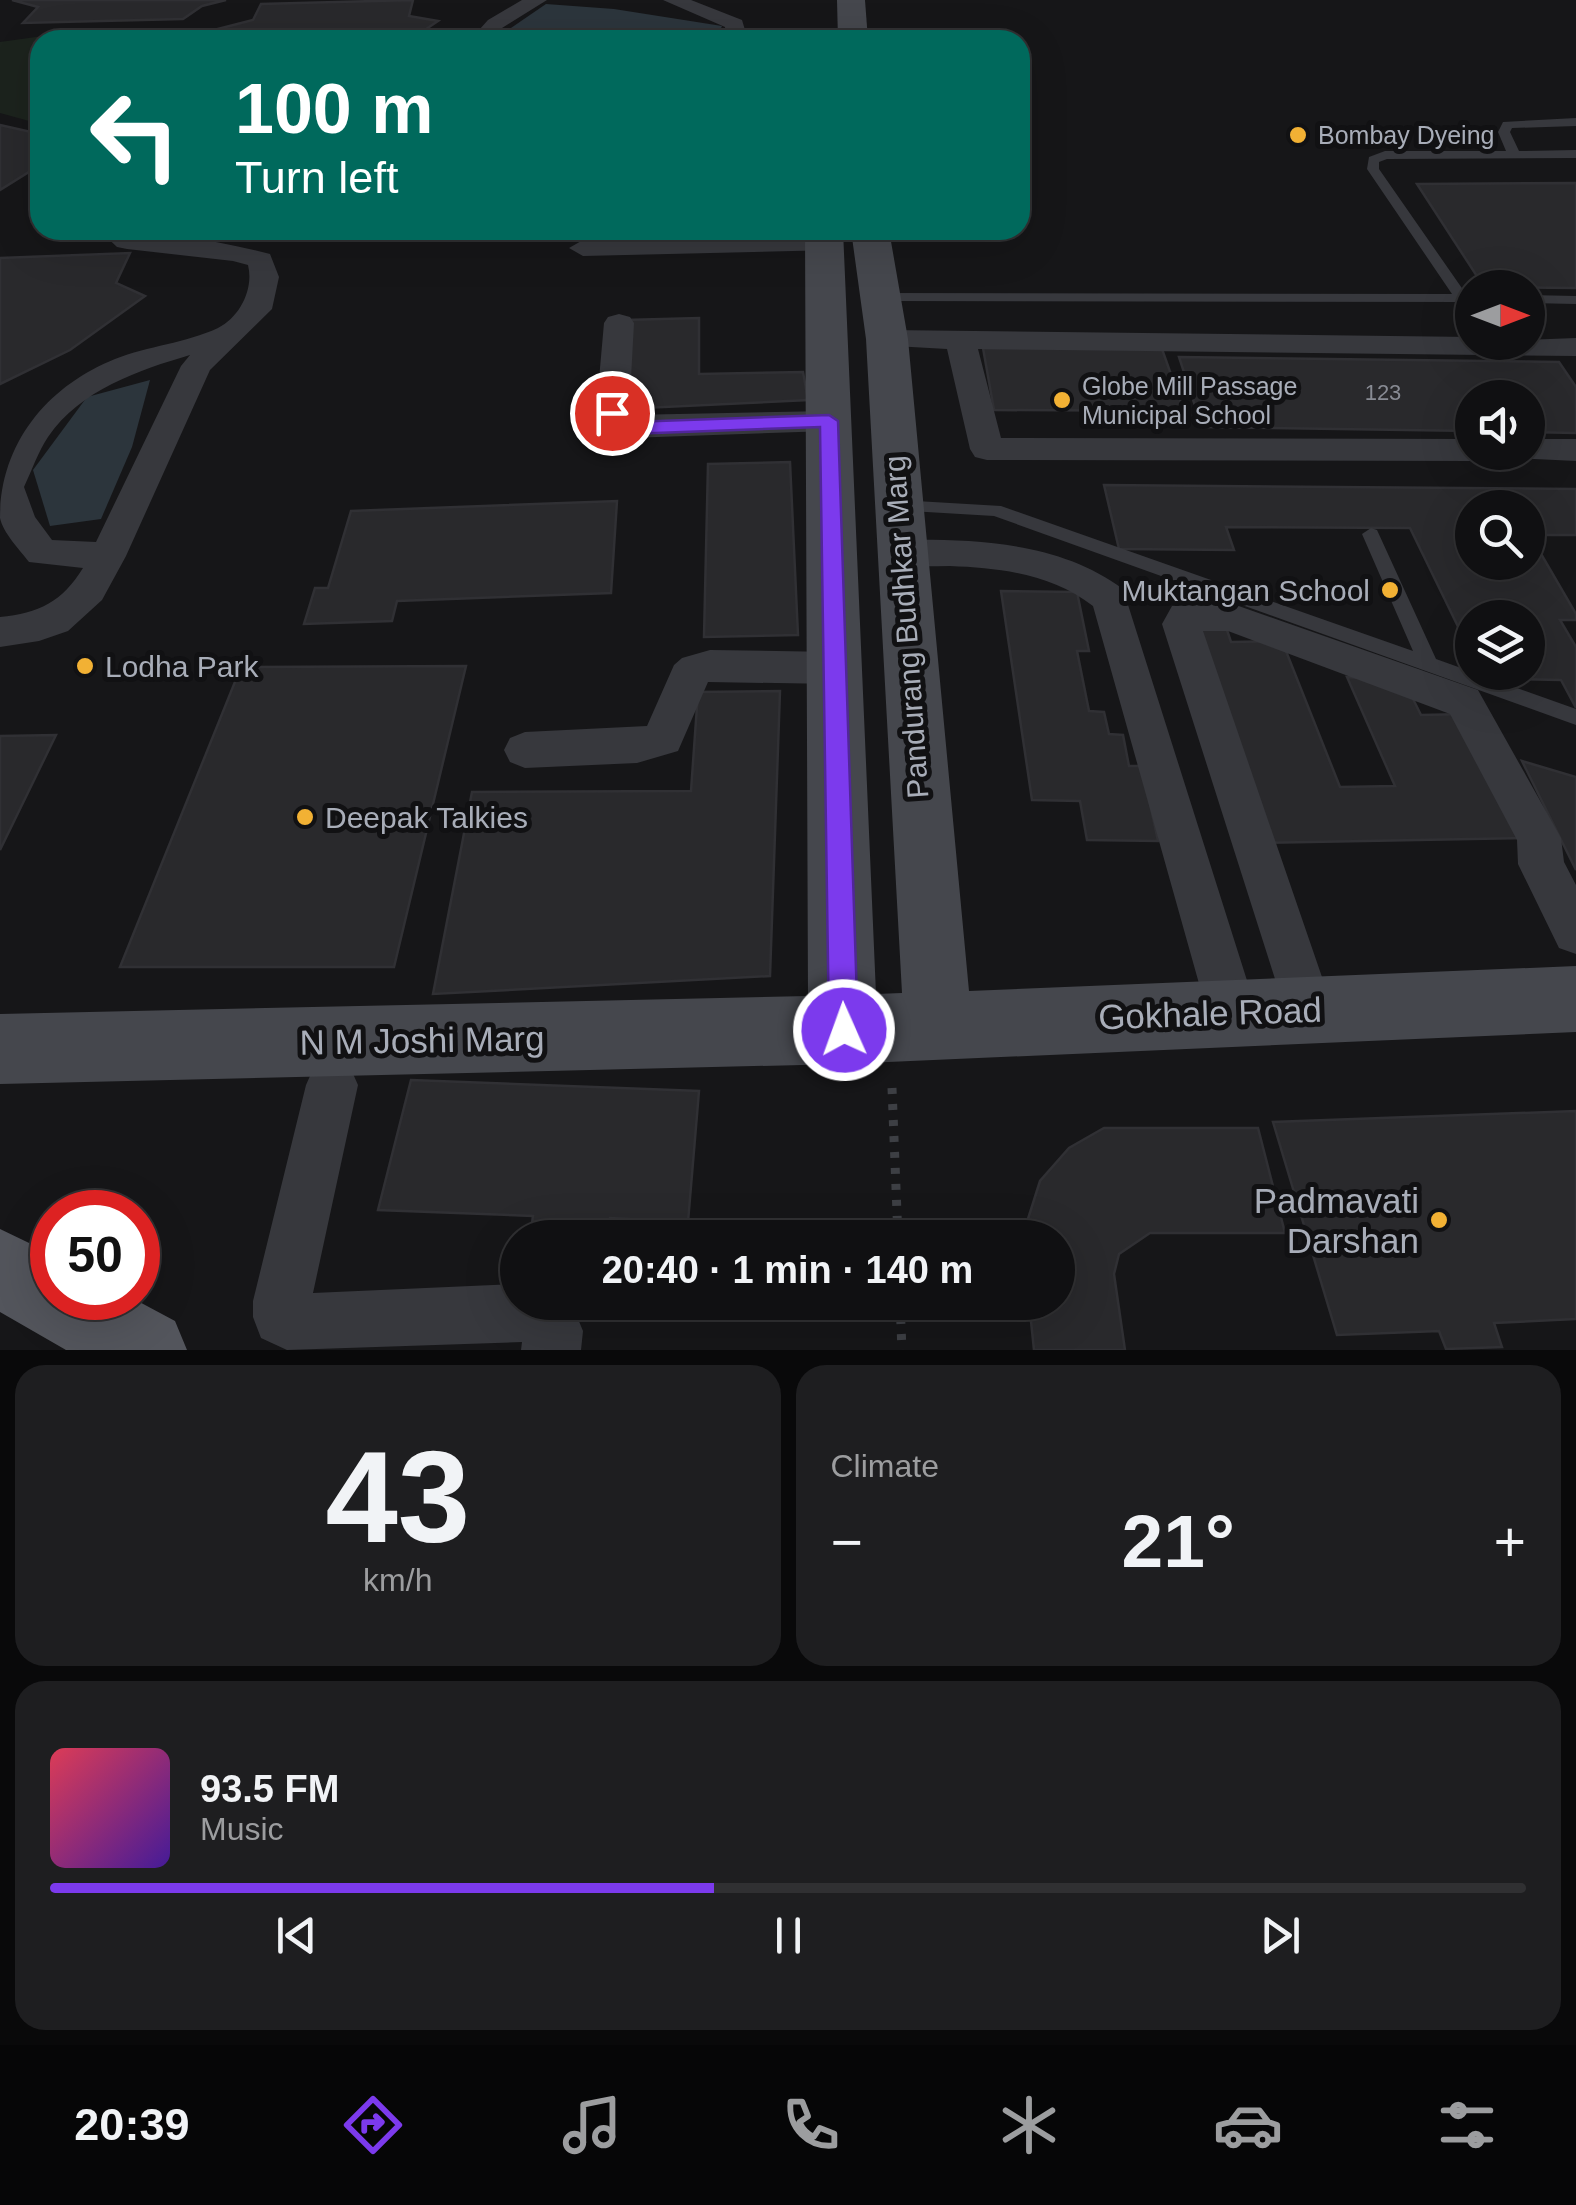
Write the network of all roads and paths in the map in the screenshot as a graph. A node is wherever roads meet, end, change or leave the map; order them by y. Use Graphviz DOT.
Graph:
graph roads {
  1 [pos="537,0"];
  2 [pos="674,0"];
  3 [pos="851,0"];
  4 [pos="492,30"];
  5 [pos="736,30"];
  6 [pos="852,30"];
  7 [pos="1576,122"];
  8 [pos="1514,154"];
  9 [pos="1576,154"];
  10 [pos="126,240"];
  11 [pos="741,240"];
  12 [pos="840,240"];
  13 [pos="843,240"];
  14 [pos="583,248"];
  15 [pos="1455,281"];
  16 [pos="1455,298"];
  17 [pos="1545,300"];
  18 [pos="1576,300"];
  19 [pos="883,318"];
  20 [pos="619,324"];
  21 [pos="227,335"];
  22 [pos="960,339"];
  23 [pos="1570,354"];
  24 [pos="829,421"];
  25 [pos="1455,450"];
  26 [pos="1545,450"];
  27 [pos="1576,450"];
  28 [pos="898,530"];
  29 [pos="1371,534"];
  30 [pos="97,556"];
  31 [pos="0,632"];
  32 [pos="1429,664"];
  33 [pos="834,668"];
  34 [pos="1576,717"];
  35 [pos="524,750"];
  36 [pos="1576,932"];
  37 [pos="1576,999"];
  38 [pos="1308,1009"];
  39 [pos="1232,1012"];
  40 [pos="890,1027"];
  41 [pos="0,1050"];
  42 [pos="332,1086"];
  43 [pos="897,1220"];
  44 [pos="0,1268"];
  45 [pos="901,1320"];
  46 [pos="146,1350"];
  47 [pos="552,1350"];
  48 [pos="902,1350"];
  1 -- 4 [label="street"];
  2 -- 5 [label="street"];
  3 -- 6 [label="main road"];
  7 -- 8 [label="lane"];
  8 -- 9 [label="lane"];
  8 -- 15 [label="lane"];
  10 -- 21 [label="street"];
  11 -- 14 [label="street"];
  12 -- 24 [label="main road"];
  13 -- 19 [label="main road, Pandurang Budhkar Marg"];
  16 -- 19 [label="lane"];
  17 -- 18 [label="lane"];
  19 -- 22 [label="street"];
  19 -- 28 [label="main road, Pandurang Budhkar Marg"];
  20 -- 24 [label="street"];
  21 -- 30 [label="street"];
  21 -- 30 [label="street"];
  22 -- 23 [label="street"];
  22 -- 25 [label="street"];
  24 -- 33 [label="main road"];
  26 -- 27 [label="street"];
  28 -- 32 [label="lane"];
  28 -- 39 [label="street"];
  28 -- 40 [label="main road, Pandurang Budhkar Marg"];
  29 -- 32 [label="lane"];
  30 -- 31 [label="street"];
  32 -- 34 [label="lane"];
  33 -- 35 [label="street"];
  33 -- 40 [label="main road"];
  36 -- 38 [label="street"];
  37 -- 38 [label="main road, Gokhale Road"];
  38 -- 39 [label="main road, Gokhale Road"];
  39 -- 40 [label="main road, Gokhale Road"];
  40 -- 41 [label="main road, N M Joshi Marg"];
  40 -- 43 [label="path"];
  42 -- 47 [label="street"];
  44 -- 46 [label="main road"];
  45 -- 48 [label="path"];
}
